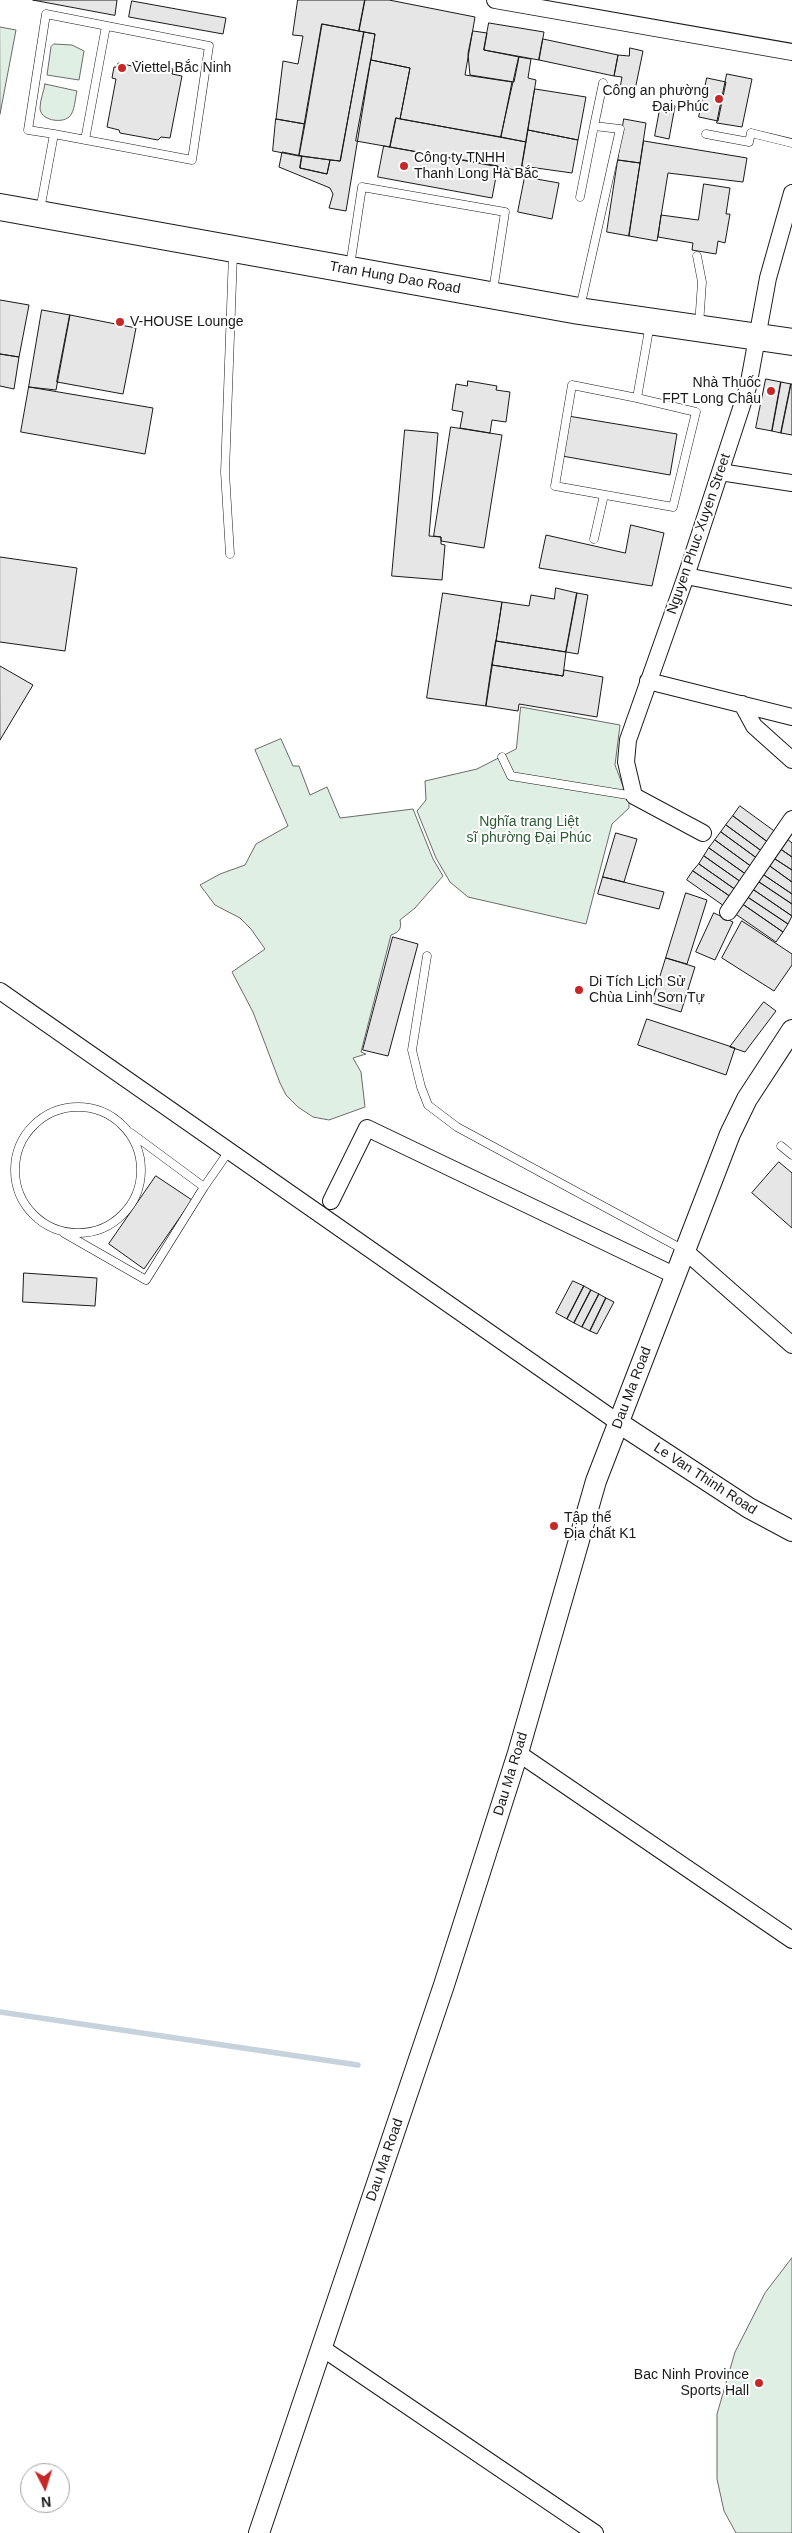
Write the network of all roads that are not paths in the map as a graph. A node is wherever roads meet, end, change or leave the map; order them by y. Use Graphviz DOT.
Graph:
graph roads {
  1 [pos="495,0"];
  2 [pos="556,5"];
  3 [pos="106,26"];
  4 [pos="792,52"];
  5 [pos="603,83"];
  6 [pos="594,126"];
  7 [pos="54,134"];
  8 [pos="706,134"];
  9 [pos="85,140"];
  10 [pos="792,143"];
  11 [pos="792,193"];
  12 [pos="580,197"];
  13 [pos="0,207"];
  14 [pos="40,214"];
  15 [pos="233,249"];
  16 [pos="696,256"];
  17 [pos="349,270"];
  18 [pos="492,296"];
  19 [pos="579,311"];
  20 [pos="650,322"];
  21 [pos="699,330"];
  22 [pos="759,337"];
  23 [pos="792,342"];
  24 [pos="637,398"];
  25 [pos="720,472"];
  26 [pos="792,483"];
  27 [pos="604,495"];
  28 [pos="594,538"];
  29 [pos="230,554"];
  30 [pos="686,576"];
  31 [pos="792,597"];
  32 [pos="648,681"];
  33 [pos="742,704"];
  34 [pos="792,717"];
  35 [pos="502,757"];
  36 [pos="792,760"];
  37 [pos="634,796"];
  38 [pos="792,819"];
  39 [pos="703,833"];
  40 [pos="728,912"];
  41 [pos="427,956"];
  42 [pos="0,991"];
  43 [pos="789,1040"];
  44 [pos="125,1128"];
  45 [pos="782,1146"];
  46 [pos="229,1151"];
  47 [pos="792,1156"];
  48 [pos="204,1187"];
  49 [pos="331,1200"];
  50 [pos="58,1230"];
  51 [pos="684,1250"];
  52 [pos="674,1275"];
  53 [pos="792,1345"];
  54 [pos="619,1423"];
  55 [pos="792,1532"];
  56 [pos="518,1753"];
  57 [pos="792,1940"];
  58 [pos="322,2348"];
  59 [pos="259,2533"];
  60 [pos="595,2533"];
  1 -- 2 [label="street"];
  2 -- 4 [label="street"];
  3 -- 7 [label="lane"];
  3 -- 9 [label="lane"];
  3 -- 9 [label="lane"];
  5 -- 6 [label="lane"];
  6 -- 12 [label="lane"];
  6 -- 19 [label="lane"];
  7 -- 9 [label="lane"];
  7 -- 14 [label="lane"];
  8 -- 10 [label="lane"];
  11 -- 22 [label="street, Nguyen Phuc Xuyen Street"];
  13 -- 14 [label="main road, Tran Hung Dao Road"];
  14 -- 15 [label="main road, Tran Hung Dao Road"];
  15 -- 17 [label="main road, Tran Hung Dao Road"];
  15 -- 29 [label="lane"];
  16 -- 21 [label="lane"];
  17 -- 18 [label="main road, Tran Hung Dao Road"];
  17 -- 18 [label="lane"];
  18 -- 19 [label="main road, Tran Hung Dao Road"];
  19 -- 20 [label="main road, Tran Hung Dao Road"];
  20 -- 21 [label="main road, Tran Hung Dao Road"];
  20 -- 24 [label="lane"];
  21 -- 22 [label="main road, Tran Hung Dao Road"];
  22 -- 23 [label="main road, Tran Hung Dao Road"];
  22 -- 25 [label="street, Nguyen Phuc Xuyen Street"];
  24 -- 27 [label="lane"];
  24 -- 27 [label="lane"];
  25 -- 26 [label="street"];
  25 -- 30 [label="street, Nguyen Phuc Xuyen Street"];
  27 -- 28 [label="lane"];
  30 -- 31 [label="street"];
  30 -- 32 [label="street, Nguyen Phuc Xuyen Street"];
  32 -- 33 [label="street"];
  32 -- 37 [label="street, Nguyen Phuc Xuyen Street"];
  33 -- 34 [label="street"];
  33 -- 36 [label="street"];
  35 -- 37 [label="lane"];
  37 -- 39 [label="street"];
  38 -- 40 [label="street"];
  41 -- 51 [label="lane"];
  42 -- 46 [label="street"];
  43 -- 51 [label="street, Dau Ma Road"];
  44 -- 48 [label="lane"];
  44 -- 50 [label="lane"];
  44 -- 50 [label="lane"];
  45 -- 47 [label="lane"];
  46 -- 48 [label="lane"];
  46 -- 54 [label="street"];
  48 -- 50 [label="lane"];
  49 -- 52 [label="street"];
  51 -- 52 [label="street, Dau Ma Road"];
  51 -- 53 [label="street"];
  52 -- 54 [label="street, Dau Ma Road"];
  54 -- 55 [label="street, Le Van Thinh Road"];
  54 -- 56 [label="street, Dau Ma Road"];
  56 -- 57 [label="street"];
  56 -- 58 [label="street, Dau Ma Road"];
  58 -- 59 [label="street, Dau Ma Road"];
  58 -- 60 [label="street"];
}
